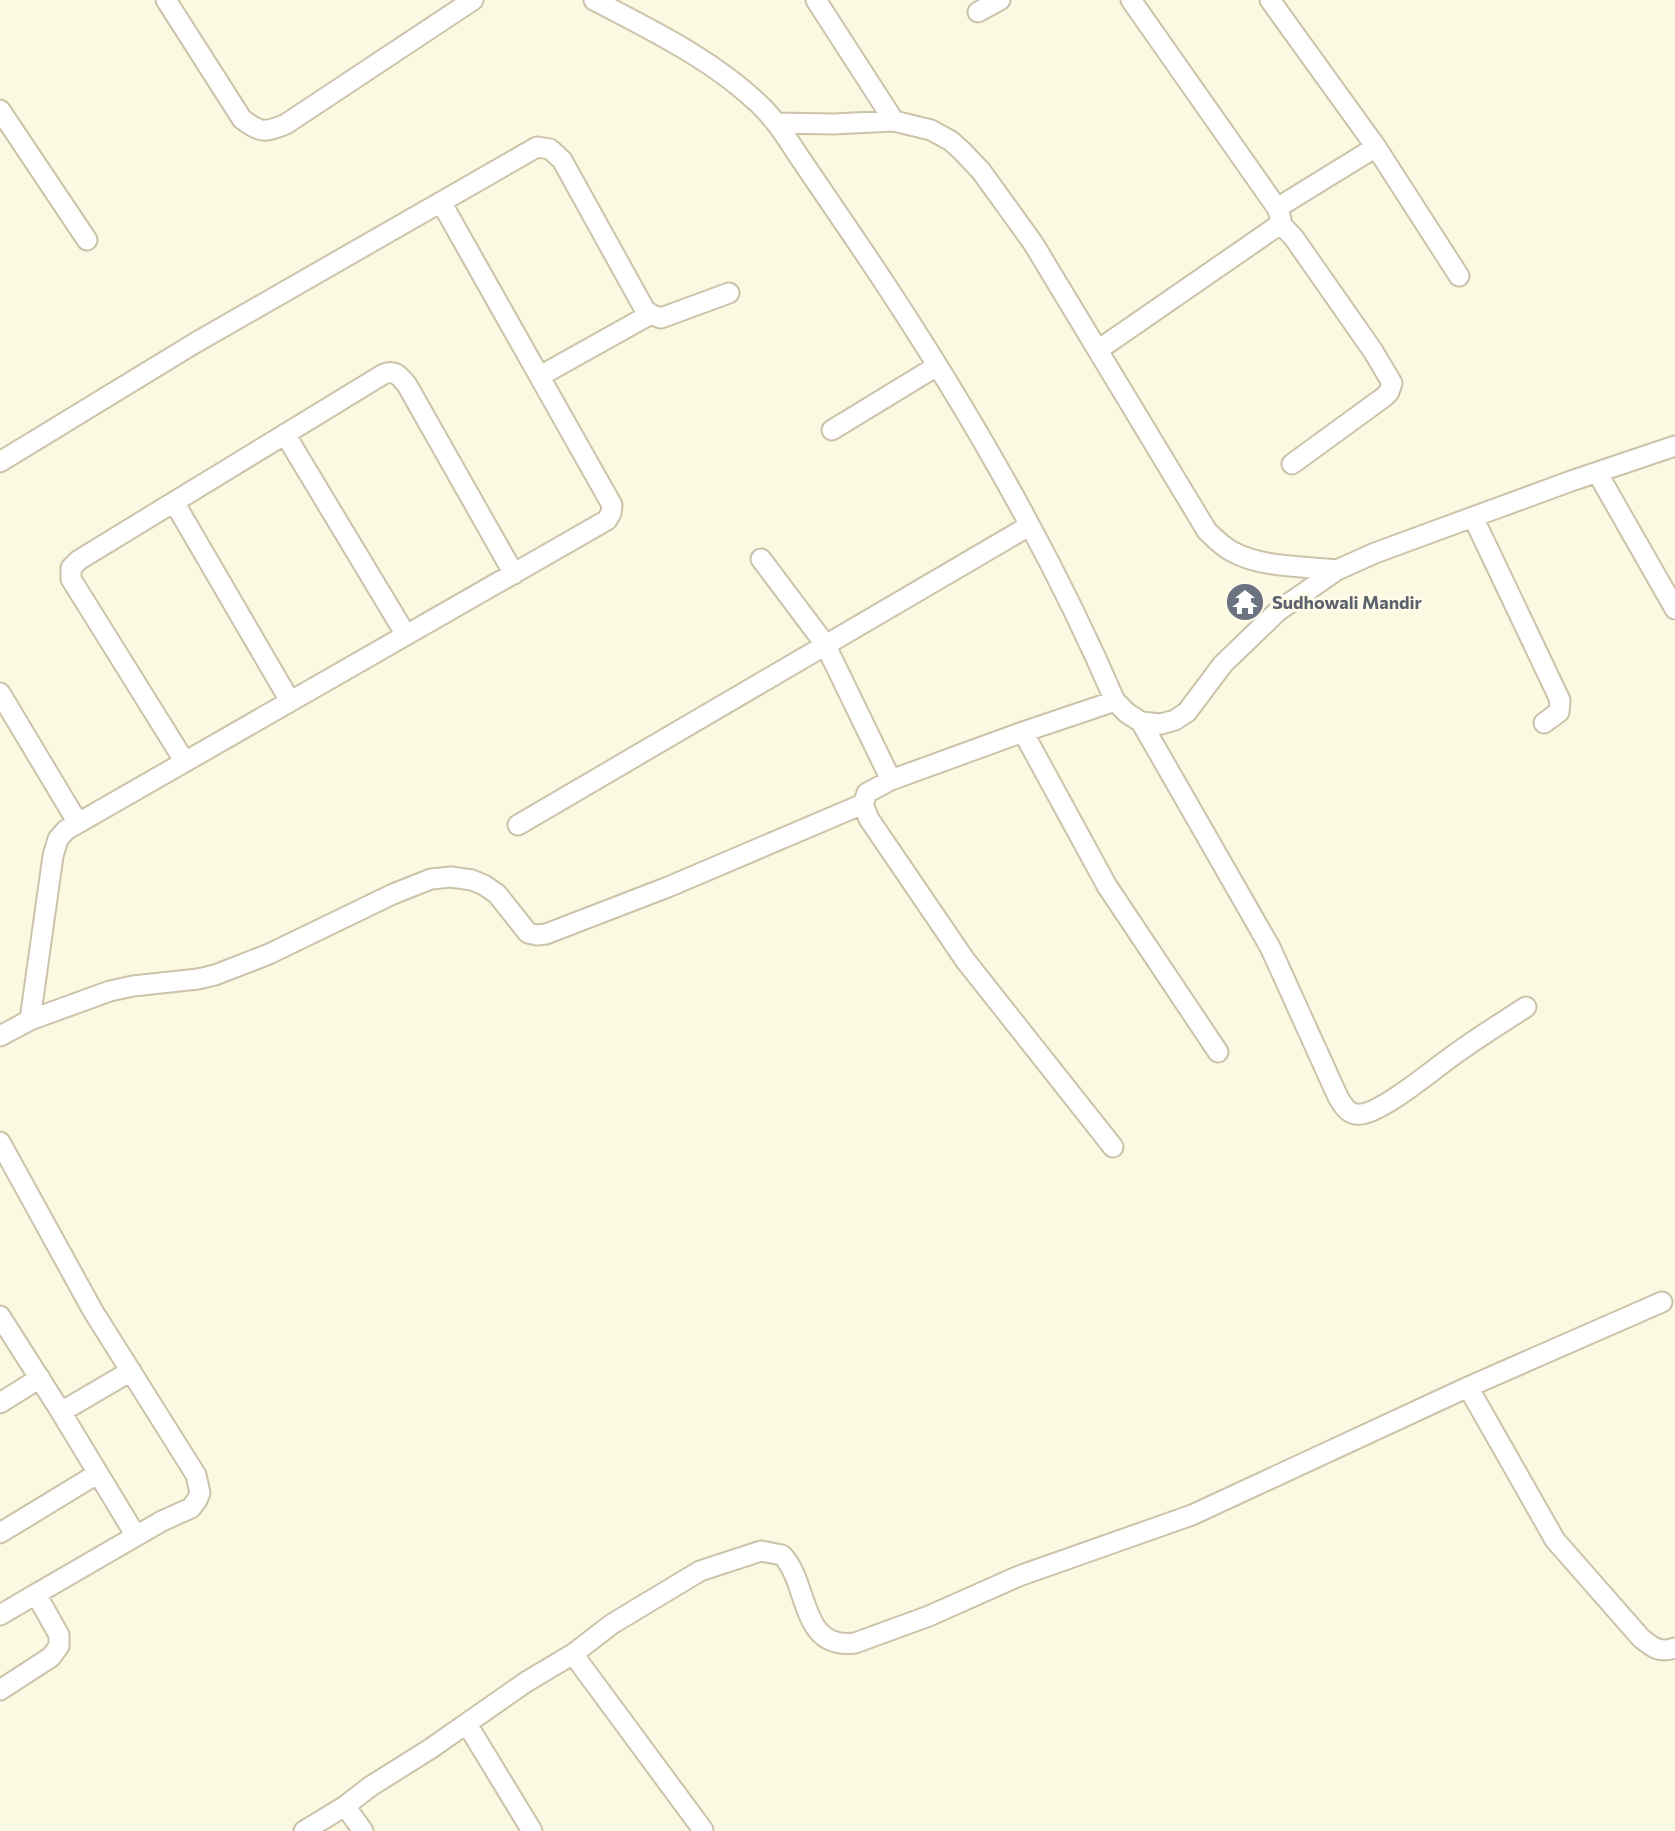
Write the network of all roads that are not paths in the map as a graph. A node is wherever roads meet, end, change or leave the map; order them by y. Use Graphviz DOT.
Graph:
graph roads {
  1 [pos="473,0"];
  2 [pos="594,0"];
  3 [pos="816,0"];
  4 [pos="1000,0"];
  5 [pos="1131,0"];
  6 [pos="1270,0"];
  7 [pos="172,2"];
  8 [pos="978,12"];
  9 [pos="894,121"];
  10 [pos="3,122"];
  11 [pos="776,123"];
  12 [pos="1376,146"];
  13 [pos="441,202"];
  14 [pos="1278,215"];
  15 [pos="87,240"];
  16 [pos="1458,276"];
  17 [pos="729,293"];
  18 [pos="651,314"];
  19 [pos="1098,350"];
  20 [pos="937,366"];
  21 [pos="540,376"];
  22 [pos="832,430"];
  23 [pos="285,434"];
  24 [pos="1675,446"];
  25 [pos="0,462"];
  26 [pos="1292,464"];
  27 [pos="1598,474"];
  28 [pos="174,502"];
  29 [pos="1473,517"];
  30 [pos="1029,526"];
  31 [pos="761,559"];
  32 [pos="1337,570"];
  33 [pos="514,574"];
  34 [pos="1675,609"];
  35 [pos="406,635"];
  36 [pos="825,644"];
  37 [pos="0,693"];
  38 [pos="290,701"];
  39 [pos="1115,701"];
  40 [pos="1141,722"];
  41 [pos="1545,723"];
  42 [pos="1023,732"];
  43 [pos="185,762"];
  44 [pos="891,780"];
  45 [pos="863,804"];
  46 [pos="78,823"];
  47 [pos="519,825"];
  48 [pos="1526,1007"];
  49 [pos="30,1020"];
  50 [pos="0,1036"];
  51 [pos="1218,1052"];
  52 [pos="0,1142"];
  53 [pos="1113,1147"];
  54 [pos="1662,1301"];
  55 [pos="0,1316"];
  56 [pos="131,1371"];
  57 [pos="40,1378"];
  58 [pos="1468,1387"];
  59 [pos="0,1403"];
  60 [pos="61,1412"];
  61 [pos="97,1474"];
  62 [pos="0,1533"];
  63 [pos="136,1536"];
  64 [pos="36,1594"];
  65 [pos="0,1615"];
  66 [pos="1675,1648"];
  67 [pos="573,1654"];
  68 [pos="0,1690"];
  69 [pos="467,1724"];
  70 [pos="345,1806"];
  71 [pos="703,1830"];
  72 [pos="304,1831"];
  73 [pos="363,1831"];
  74 [pos="532,1831"];
  1 -- 7 [label="street"];
  2 -- 11 [label="street"];
  3 -- 9 [label="street"];
  4 -- 8 [label="street"];
  5 -- 14 [label="street"];
  6 -- 12 [label="street"];
  9 -- 11 [label="street"];
  9 -- 19 [label="street"];
  10 -- 15 [label="street"];
  11 -- 20 [label="street"];
  12 -- 14 [label="street"];
  12 -- 16 [label="street"];
  13 -- 18 [label="street"];
  13 -- 21 [label="street"];
  13 -- 25 [label="street"];
  14 -- 19 [label="street"];
  14 -- 26 [label="street"];
  17 -- 18 [label="street"];
  18 -- 21 [label="street"];
  19 -- 32 [label="street"];
  20 -- 22 [label="street"];
  20 -- 30 [label="street"];
  21 -- 33 [label="street"];
  23 -- 28 [label="street"];
  23 -- 33 [label="street"];
  23 -- 35 [label="street"];
  24 -- 27 [label="street"];
  27 -- 29 [label="street"];
  27 -- 34 [label="street"];
  28 -- 38 [label="street"];
  28 -- 43 [label="street"];
  29 -- 32 [label="street"];
  29 -- 41 [label="street"];
  30 -- 36 [label="street"];
  30 -- 39 [label="street"];
  31 -- 36 [label="street"];
  32 -- 40 [label="street"];
  33 -- 35 [label="street"];
  35 -- 38 [label="street"];
  36 -- 44 [label="street"];
  36 -- 47 [label="street"];
  37 -- 46 [label="street"];
  38 -- 43 [label="street"];
  39 -- 40 [label="street"];
  39 -- 42 [label="street"];
  40 -- 48 [label="street"];
  42 -- 44 [label="street"];
  42 -- 51 [label="street"];
  43 -- 46 [label="street"];
  44 -- 45 [label="street"];
  45 -- 49 [label="street"];
  45 -- 53 [label="street"];
  46 -- 49 [label="street"];
  49 -- 50 [label="street"];
  52 -- 56 [label="street"];
  54 -- 58 [label="street"];
  55 -- 57 [label="street"];
  56 -- 60 [label="street"];
  56 -- 63 [label="street"];
  57 -- 59 [label="street"];
  57 -- 60 [label="street"];
  58 -- 66 [label="street"];
  58 -- 67 [label="street"];
  60 -- 61 [label="street"];
  61 -- 62 [label="street"];
  61 -- 63 [label="street"];
  63 -- 64 [label="street"];
  64 -- 65 [label="street"];
  64 -- 68 [label="street"];
  67 -- 69 [label="street"];
  67 -- 71 [label="street"];
  69 -- 70 [label="street"];
  69 -- 74 [label="street"];
  70 -- 72 [label="street"];
  70 -- 73 [label="street"];
}
